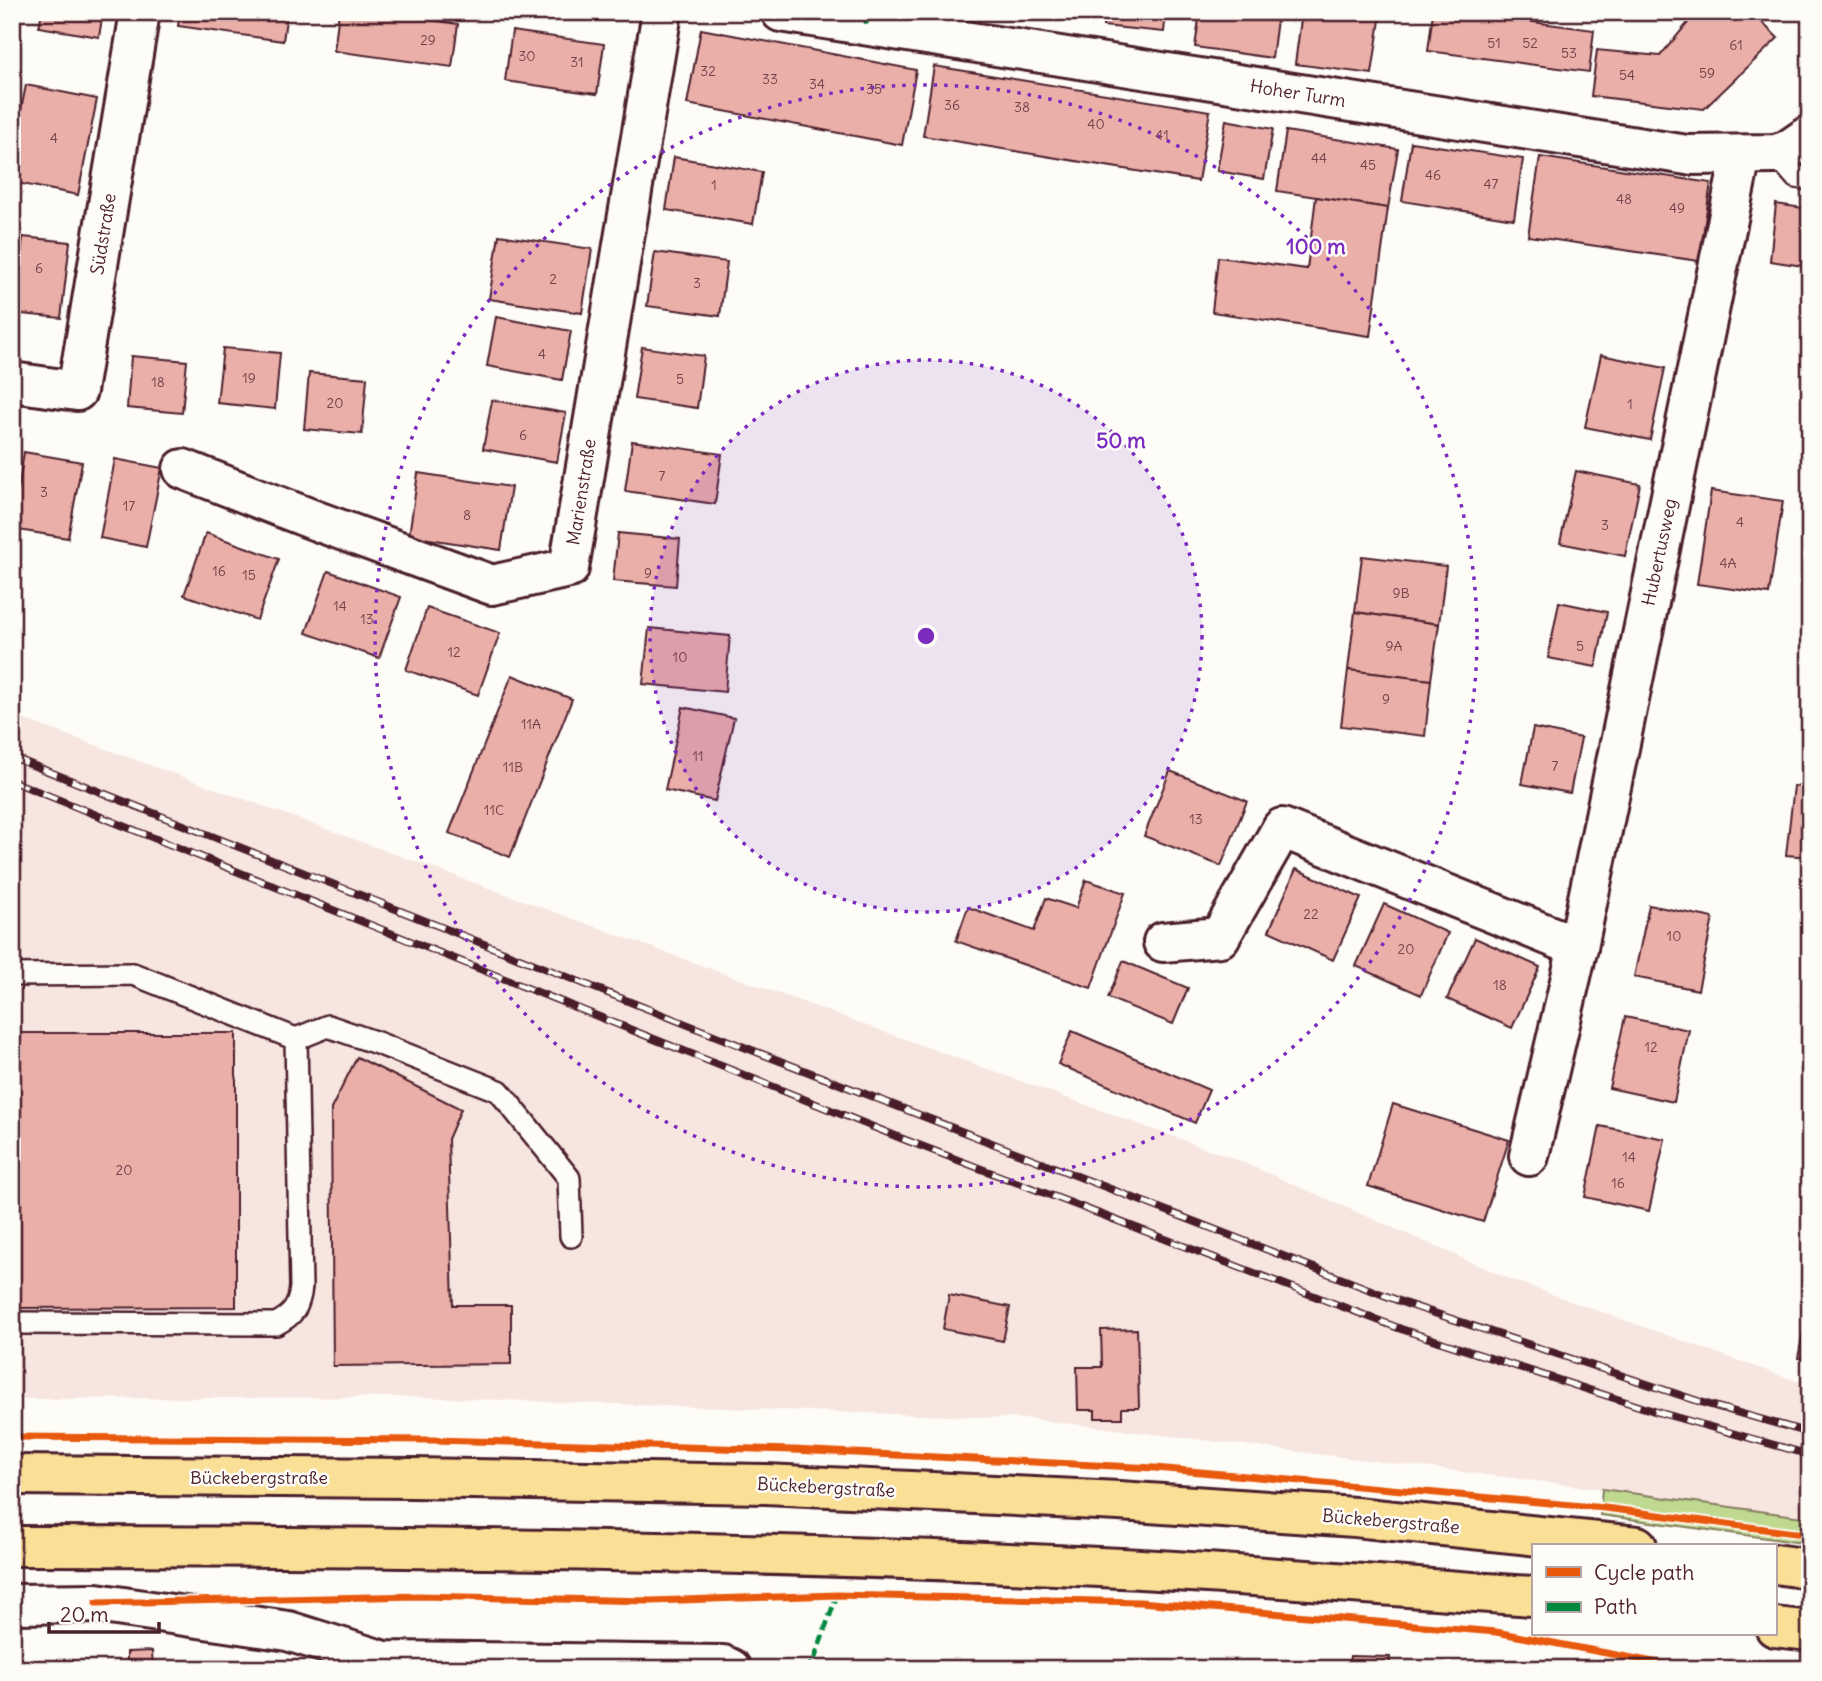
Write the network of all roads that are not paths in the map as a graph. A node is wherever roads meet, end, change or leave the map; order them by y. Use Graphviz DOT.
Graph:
graph roads {
  1 [pos="140,12"];
  2 [pos="662,12"];
  3 [pos="781,12"];
  4 [pos="867,18"];
  5 [pos="1810,135"];
  6 [pos="1758,155"];
  7 [pos="1810,179"];
  8 [pos="12,382"];
  9 [pos="183,469"];
  10 [pos="1163,942"];
  11 [pos="1578,947"];
  12 [pos="12,975"];
  13 [pos="296,1039"];
  14 [pos="1529,1156"];
  15 [pos="571,1236"];
  16 [pos="12,1323"];
  17 [pos="12,1475"];
  18 [pos="1618,1544"];
  19 [pos="12,1546"];
  20 [pos="1776,1564"];
  21 [pos="1810,1569"];
  22 [pos="1532,1596"];
  23 [pos="12,1604"];
  24 [pos="1776,1626"];
  25 [pos="1810,1631"];
  26 [pos="382,1665"];
  27 [pos="731,1669"];
  1 -- 8 [label="street, Südstraße"];
  2 -- 9 [label="street, Marienstraße"];
  3 -- 4 [label="street, Hoher Turm"];
  4 -- 6 [label="street, Hoher Turm"];
  5 -- 6 [label="street, Hoher Turm"];
  6 -- 7 [label="lane"];
  6 -- 11 [label="street, Hubertusweg"];
  10 -- 11 [label="street"];
  11 -- 14 [label="street, Hubertusweg"];
  12 -- 13 [label="lane"];
  13 -- 15 [label="lane"];
  13 -- 16 [label="lane"];
  17 -- 18 [label="highway, Bückebergstraße"];
  19 -- 22 [label="highway"];
  20 -- 21 [label="highway"];
  23 -- 26 [label="street"];
  24 -- 25 [label="highway"];
  26 -- 27 [label="street"];
}
